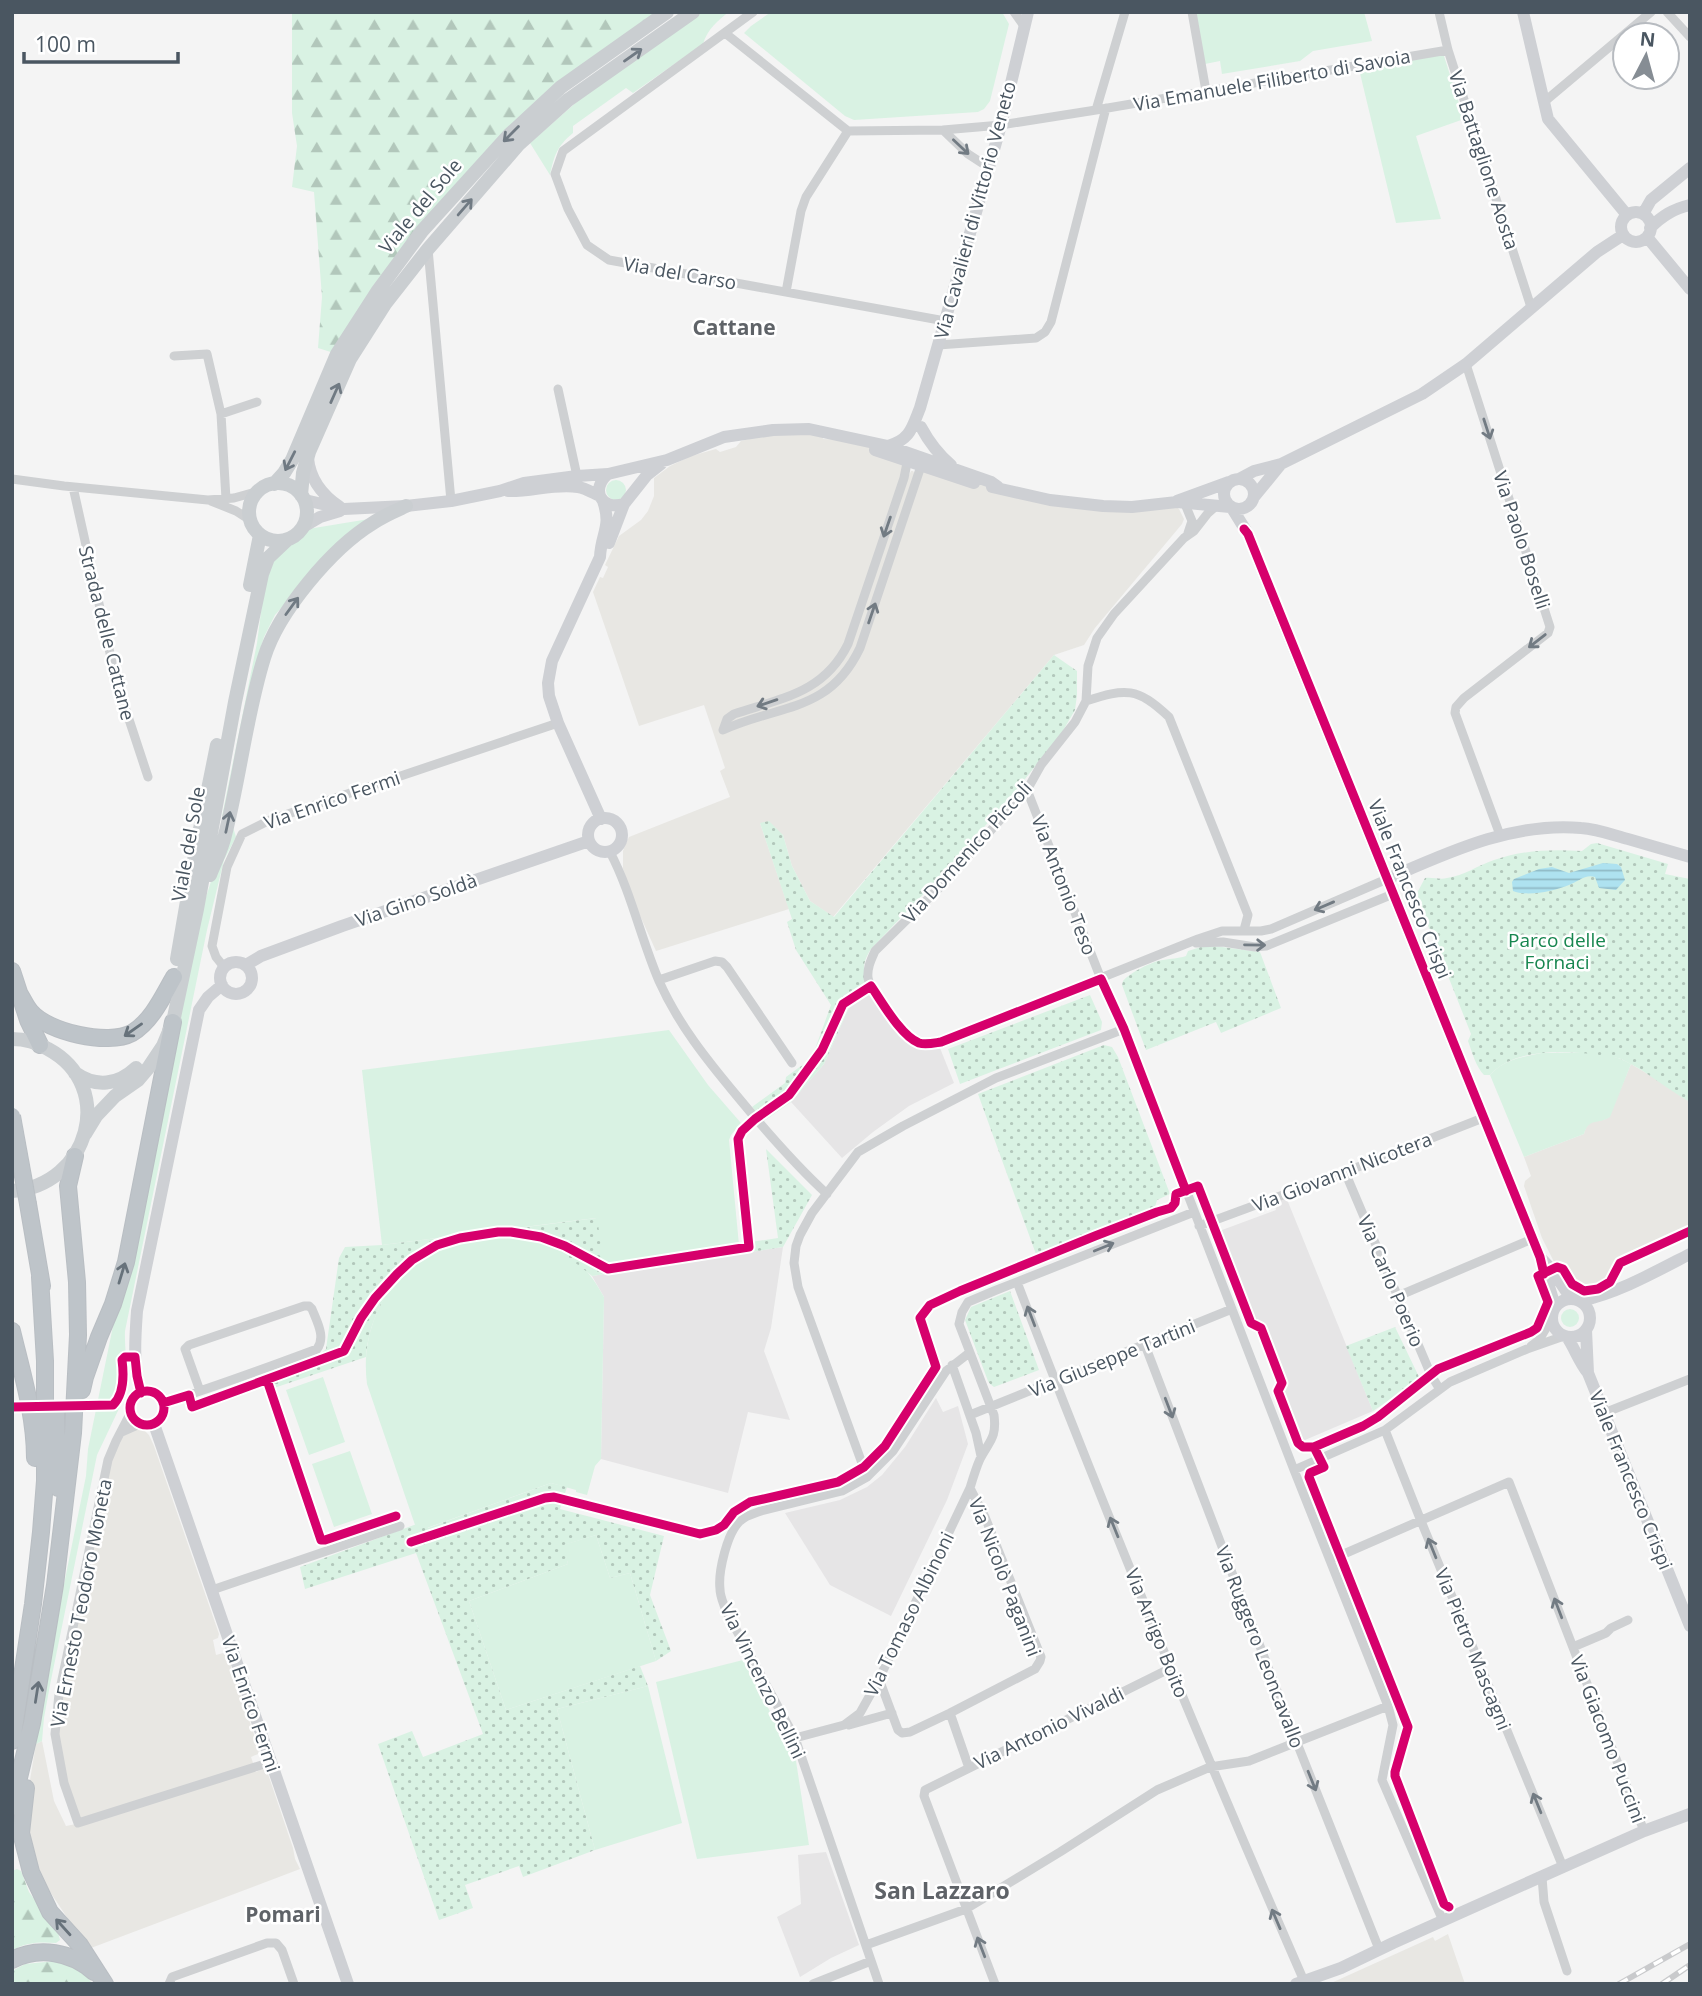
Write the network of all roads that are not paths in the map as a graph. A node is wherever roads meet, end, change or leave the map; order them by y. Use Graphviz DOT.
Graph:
graph roads {
  1 [pos="667,12"];
  2 [pos="693,12"];
  3 [pos="753,12"];
  4 [pos="1014,12"];
  5 [pos="1028,12"];
  6 [pos="1125,12"];
  7 [pos="1192,12"];
  8 [pos="1439,12"];
  9 [pos="1523,12"];
  10 [pos="1651,12"];
  11 [pos="1667,12"];
  12 [pos="1024,26"];
  13 [pos="725,33"];
  14 [pos="1690,37"];
  15 [pos="1448,50"];
  16 [pos="1206,91"];
  17 [pos="1544,102"];
  18 [pos="1106,108"];
  19 [pos="1096,110"];
  20 [pos="1001,125"];
  21 [pos="943,130"];
  22 [pos="848,131"];
  23 [pos="988,167"];
  24 [pos="1690,168"];
  25 [pos="1690,205"];
  26 [pos="1643,214"];
  27 [pos="1627,215"];
  28 [pos="1649,232"];
  29 [pos="1623,235"];
  30 [pos="428,249"];
  31 [pos="1690,289"];
  32 [pos="786,292"];
  33 [pos="1531,307"];
  34 [pos="945,321"];
  35 [pos="938,345"];
  36 [pos="174,356"];
  37 [pos="1466,364"];
  38 [pos="558,389"];
  39 [pos="257,402"];
  40 [pos="920,408"];
  41 [pos="221,414"];
  42 [pos="921,427"];
  43 [pos="848,437"];
  44 [pos="888,446"];
  45 [pos="308,455"];
  46 [pos="909,457"];
  47 [pos="667,460"];
  48 [pos="1281,464"];
  49 [pos="921,466"];
  50 [pos="953,468"];
  51 [pos="612,474"];
  52 [pos="577,476"];
  53 [pos="12,479"];
  54 [pos="1234,481"];
  55 [pos="274,484"];
  56 [pos="73,487"];
  57 [pos="998,487"];
  58 [pos="259,491"];
  59 [pos="500,491"];
  60 [pos="303,498"];
  61 [pos="601,498"];
  62 [pos="226,499"];
  63 [pos="627,499"];
  64 [pos="208,500"];
  65 [pos="1253,500"];
  66 [pos="451,501"];
  67 [pos="1181,503"];
  68 [pos="406,506"];
  69 [pos="1216,506"];
  70 [pos="1231,507"];
  71 [pos="344,509"];
  72 [pos="250,520"];
  73 [pos="303,527"];
  74 [pos="1188,533"];
  75 [pos="1248,534"];
  76 [pos="260,535"];
  77 [pos="287,540"];
  78 [pos="600,557"];
  79 [pos="1086,701"];
  80 [pos="558,723"];
  81 [pos="148,778"];
  82 [pos="1027,790"];
  83 [pos="601,819"];
  84 [pos="1500,835"];
  85 [pos="589,841"];
  86 [pos="610,852"];
  87 [pos="1690,857"];
  88 [pos="1387,879"];
  89 [pos="1393,894"];
  90 [pos="197,909"];
  91 [pos="1222,930"];
  92 [pos="1244,930"];
  93 [pos="1223,942"];
  94 [pos="1187,943"];
  95 [pos="246,965"];
  96 [pos="224,967"];
  97 [pos="12,971"];
  98 [pos="174,977"];
  99 [pos="1101,979"];
  100 [pos="659,980"];
  101 [pos="222,985"];
  102 [pos="19,993"];
  103 [pos="173,1022"];
  104 [pos="1124,1029"];
  105 [pos="12,1039"];
  106 [pos="40,1045"];
  107 [pos="792,1063"];
  108 [pos="75,1073"];
  109 [pos="12,1116"];
  110 [pos="1483,1118"];
  111 [pos="85,1134"];
  112 [pos="75,1156"];
  113 [pos="1345,1172"];
  114 [pos="12,1191"];
  115 [pos="827,1194"];
  116 [pos="1194,1212"];
  117 [pos="1199,1226"];
  118 [pos="1532,1239"];
  119 [pos="1539,1257"];
  120 [pos="1689,1257"];
  121 [pos="40,1276"];
  122 [pos="1017,1282"];
  123 [pos="1615,1290"];
  124 [pos="1398,1296"];
  125 [pos="1577,1299"];
  126 [pos="1555,1306"];
  127 [pos="1231,1309"];
  128 [pos="1551,1320"];
  129 [pos="1588,1324"];
  130 [pos="12,1331"];
  131 [pos="1566,1336"];
  132 [pos="1144,1345"];
  133 [pos="1527,1349"];
  134 [pos="969,1353"];
  135 [pos="952,1365"];
  136 [pos="1588,1373"];
  137 [pos="1690,1379"];
  138 [pos="1055,1381"];
  139 [pos="1439,1388"];
  140 [pos="200,1391"];
  141 [pos="141,1393"];
  142 [pos="163,1403"];
  143 [pos="992,1407"];
  144 [pos="131,1412"];
  145 [pos="1604,1413"];
  146 [pos="970,1415"];
  147 [pos="140,1424"];
  148 [pos="154,1424"];
  149 [pos="1385,1430"];
  150 [pos="73,1433"];
  151 [pos="120,1433"];
  152 [pos="981,1457"];
  153 [pos="1294,1470"];
  154 [pos="867,1477"];
  155 [pos="970,1488"];
  156 [pos="1421,1521"];
  157 [pos="400,1526"];
  158 [pos="1331,1560"];
  159 [pos="55,1585"];
  160 [pos="212,1590"];
  161 [pos="33,1604"];
  162 [pos="1628,1620"];
  163 [pos="1690,1626"];
  164 [pos="1573,1647"];
  165 [pos="1171,1668"];
  166 [pos="879,1679"];
  167 [pos="1388,1706"];
  168 [pos="892,1713"];
  169 [pos="950,1713"];
  170 [pos="32,1723"];
  171 [pos="844,1725"];
  172 [pos="794,1738"];
  173 [pos="12,1741"];
  174 [pos="1297,1743"];
  175 [pos="271,1762"];
  176 [pos="1210,1767"];
  177 [pos="969,1768"];
  178 [pos="12,1807"];
  179 [pos="1690,1814"];
  180 [pos="1644,1831"];
  181 [pos="1563,1867"];
  182 [pos="1542,1877"];
  183 [pos="966,1909"];
  184 [pos="1443,1921"];
  185 [pos="866,1945"];
  186 [pos="1379,1949"];
  187 [pos="12,1960"];
  188 [pos="871,1961"];
  189 [pos="1332,1971"];
  190 [pos="1567,1971"];
  191 [pos="1300,1982"];
  192 [pos="105,1983"];
  193 [pos="169,1984"];
  194 [pos="293,1984"];
  195 [pos="348,1984"];
  196 [pos="813,1984"];
  197 [pos="879,1984"];
  198 [pos="995,1984"];
  199 [pos="1319,1984"];
  1 -- 55 [label="main road, Viale del Sole, one-way"];
  30 -- 2 [label="main road, Viale del Sole, one-way"];
  3 -- 13 [label="street, Via del Carso"];
  4 -- 12 [label="street"];
  5 -- 12 [label="street, Via Cavalieri di Vittorio Veneto"];
  6 -- 19 [label="street"];
  7 -- 16 [label="street"];
  8 -- 15 [label="street, Via Battaglione Aosta"];
  9 -- 17 [label="street"];
  10 -- 17 [label="street"];
  11 -- 14 [label="street"];
  12 -- 20 [label="street, Via Cavalieri di Vittorio Veneto"];
  13 -- 22 [label="street"];
  13 -- 32 [label="street, Via del Carso"];
  15 -- 16 [label="street, Via Emanuele Filiberto di Savoia"];
  15 -- 33 [label="street, Via Battaglione Aosta"];
  16 -- 18 [label="street, Via Emanuele Filiberto di Savoia"];
  17 -- 27 [label="street"];
  18 -- 19 [label="street, Via Emanuele Filiberto di Savoia"];
  18 -- 35 [label="street"];
  19 -- 20 [label="street, Via Emanuele Filiberto di Savoia"];
  20 -- 21 [label="street, Via Emanuele Filiberto di Savoia"];
  20 -- 23 [label="street, Via Cavalieri di Vittorio Veneto"];
  21 -- 22 [label="street, Via Emanuele Filiberto di Savoia"];
  21 -- 23 [label="street, one-way"];
  22 -- 32 [label="street"];
  23 -- 34 [label="street, Via Cavalieri di Vittorio Veneto"];
  24 -- 26 [label="street"];
  25 -- 28 [label="street"];
  26 -- 27 [label="street"];
  26 -- 28 [label="street"];
  27 -- 29 [label="street"];
  28 -- 29 [label="street"];
  28 -- 31 [label="street"];
  29 -- 33 [label="street"];
  45 -- 30 [label="main road, Viale del Sole, one-way"];
  30 -- 66 [label="street"];
  32 -- 34 [label="street, Via del Carso"];
  33 -- 37 [label="street"];
  34 -- 35 [label="street, Via Cavalieri di Vittorio Veneto"];
  35 -- 40 [label="street, Via Cavalieri di Vittorio Veneto"];
  36 -- 41 [label="street"];
  37 -- 48 [label="street"];
  37 -- 84 [label="street, Via Paolo Boselli, one-way"];
  38 -- 52 [label="street"];
  39 -- 41 [label="street"];
  40 -- 42 [label="street, Via Cavalieri di Vittorio Veneto"];
  40 -- 44 [label="street, Via Cavalieri di Vittorio Veneto"];
  41 -- 62 [label="street"];
  42 -- 46 [label="street, Via Cavalieri di Vittorio Veneto"];
  42 -- 50 [label="street"];
  43 -- 44 [label="street"];
  43 -- 46 [label="street"];
  43 -- 47 [label="street"];
  44 -- 46 [label="street"];
  45 -- 60 [label="main road"];
  45 -- 71 [label="street"];
  46 -- 49 [label="street"];
  46 -- 49 [label="street, one-way"];
  46 -- 50 [label="street"];
  47 -- 51 [label="street"];
  47 -- 63 [label="street"];
  48 -- 54 [label="street"];
  48 -- 65 [label="street"];
  49 -- 57 [label="street"];
  50 -- 57 [label="street"];
  51 -- 52 [label="street"];
  51 -- 61 [label="street"];
  51 -- 63 [label="street"];
  52 -- 59 [label="street"];
  53 -- 56 [label="street"];
  54 -- 65 [label="street"];
  54 -- 67 [label="street"];
  54 -- 70 [label="street"];
  55 -- 58 [label="main road"];
  55 -- 60 [label="main road"];
  56 -- 64 [label="street"];
  56 -- 81 [label="street, Strada delle Cattane"];
  57 -- 67 [label="street"];
  58 -- 62 [label="street"];
  58 -- 72 [label="main road"];
  59 -- 61 [label="street"];
  59 -- 66 [label="street"];
  60 -- 71 [label="street"];
  60 -- 73 [label="main road"];
  61 -- 63 [label="street"];
  61 -- 78 [label="street"];
  62 -- 64 [label="street"];
  63 -- 78 [label="street"];
  64 -- 72 [label="street"];
  65 -- 70 [label="street"];
  65 -- 75 [label="street, Viale Francesco Crispi"];
  66 -- 68 [label="street"];
  67 -- 69 [label="street"];
  67 -- 74 [label="street"];
  68 -- 71 [label="street"];
  90 -- 68 [label="main road, one-way"];
  69 -- 70 [label="street"];
  69 -- 74 [label="street"];
  70 -- 75 [label="street, Viale Francesco Crispi"];
  71 -- 73 [label="street"];
  72 -- 76 [label="main road"];
  73 -- 77 [label="main road, Viale del Sole"];
  74 -- 79 [label="street"];
  75 -- 88 [label="street, Viale Francesco Crispi"];
  76 -- 77 [label="main road"];
  76 -- 98 [label="main road, Viale del Sole"];
  77 -- 90 [label="main road, Viale del Sole"];
  78 -- 80 [label="street"];
  79 -- 82 [label="street, Via Domenico Piccoli"];
  79 -- 92 [label="street"];
  80 -- 83 [label="street"];
  80 -- 96 [label="street, Via Enrico Fermi"];
  82 -- 99 [label="street, Via Antonio Teso"];
  82 -- 99 [label="street, Via Domenico Piccoli"];
  83 -- 85 [label="street"];
  83 -- 86 [label="street"];
  84 -- 87 [label="street"];
  84 -- 88 [label="street"];
  85 -- 86 [label="street"];
  85 -- 95 [label="street, Via Gino Soldà"];
  86 -- 100 [label="street"];
  88 -- 89 [label="street, Viale Francesco Crispi"];
  88 -- 92 [label="street, one-way"];
  93 -- 89 [label="street, one-way"];
  89 -- 110 [label="street, Viale Francesco Crispi"];
  90 -- 103 [label="main road, Viale del Sole"];
  91 -- 92 [label="street"];
  91 -- 93 [label="street"];
  91 -- 94 [label="street"];
  93 -- 94 [label="street"];
  94 -- 99 [label="street"];
  95 -- 96 [label="street"];
  95 -- 101 [label="street"];
  96 -- 101 [label="street, Via Enrico Fermi"];
  97 -- 102 [label="highway"];
  98 -- 102 [label="highway, one-way"];
  98 -- 108 [label="main road, Viale del Sole"];
  99 -- 104 [label="street, Via Antonio Teso"];
  100 -- 107 [label="street"];
  100 -- 115 [label="street"];
  101 -- 141 [label="street"];
  102 -- 106 [label="highway"];
  103 -- 111 [label="main road, Viale del Sole"];
  150 -- 103 [label="highway, one-way"];
  104 -- 115 [label="street"];
  104 -- 116 [label="street, Via Antonio Teso"];
  105 -- 106 [label="main road, Viale del Sole"];
  106 -- 108 [label="main road, Viale del Sole"];
  108 -- 111 [label="main road, Viale del Sole"];
  109 -- 121 [label="highway, bridge"];
  110 -- 113 [label="street, Via Giovanni Nicotera"];
  110 -- 118 [label="street, Viale Francesco Crispi"];
  111 -- 112 [label="main road, Viale del Sole"];
  112 -- 114 [label="main road, Viale del Sole"];
  112 -- 150 [label="highway"];
  113 -- 117 [label="street, Via Giovanni Nicotera"];
  113 -- 124 [label="street, Via Carlo Poerio"];
  115 -- 154 [label="street"];
  116 -- 117 [label="street, Via Antonio Teso"];
  122 -- 116 [label="street, Via Tomaso Albinoni, one-way"];
  117 -- 127 [label="street, Via Antonio Teso"];
  118 -- 119 [label="street, Viale Francesco Crispi"];
  118 -- 124 [label="street"];
  119 -- 125 [label="street, Viale Francesco Crispi"];
  119 -- 126 [label="street, Viale Francesco Crispi"];
  120 -- 123 [label="street"];
  121 -- 159 [label="highway"];
  121 -- 161 [label="highway"];
  122 -- 134 [label="street, Via Tomaso Albinoni"];
  138 -- 122 [label="street, Via Arrigo Boito, one-way"];
  123 -- 125 [label="street"];
  123 -- 129 [label="street"];
  124 -- 139 [label="street, Via Carlo Poerio"];
  125 -- 126 [label="street"];
  125 -- 129 [label="street, Viale Francesco Crispi"];
  126 -- 128 [label="street"];
  127 -- 132 [label="street, Via Giuseppe Tartini"];
  127 -- 153 [label="street, Via Antonio Teso"];
  128 -- 131 [label="street, Viale Francesco Crispi"];
  128 -- 133 [label="street"];
  129 -- 131 [label="street"];
  129 -- 136 [label="street, Viale Francesco Crispi"];
  130 -- 161 [label="highway"];
  131 -- 133 [label="street"];
  131 -- 136 [label="street, Viale Francesco Crispi"];
  132 -- 138 [label="street, Via Giuseppe Tartini"];
  132 -- 174 [label="street, Via Ruggero Leoncavallo, one-way"];
  133 -- 139 [label="street"];
  134 -- 135 [label="street"];
  134 -- 143 [label="street, Via Tomaso Albinoni"];
  135 -- 146 [label="street"];
  135 -- 154 [label="street, Via Vincenzo Bellini"];
  136 -- 145 [label="street, Viale Francesco Crispi"];
  137 -- 145 [label="street"];
  138 -- 143 [label="street, Via Giuseppe Tartini"];
  165 -- 138 [label="street, Via Arrigo Boito, one-way"];
  139 -- 149 [label="street"];
  140 -- 140 [label="street"];
  140 -- 142 [label="street"];
  141 -- 142 [label="street"];
  141 -- 144 [label="street, Via Ernesto Teodoro Moneta"];
  142 -- 148 [label="street"];
  143 -- 146 [label="street"];
  143 -- 152 [label="street, Via Tomaso Albinoni"];
  144 -- 147 [label="street"];
  144 -- 151 [label="street, Via Ernesto Teodoro Moneta"];
  145 -- 163 [label="street, Viale Francesco Crispi"];
  146 -- 152 [label="street"];
  147 -- 148 [label="street"];
  147 -- 151 [label="street"];
  148 -- 160 [label="street, Via Enrico Fermi"];
  149 -- 153 [label="street"];
  149 -- 156 [label="street, Via Pietro Mascagni"];
  150 -- 159 [label="highway"];
  151 -- 175 [label="street, Via Ernesto Teodoro Moneta"];
  152 -- 155 [label="street, Via Tomaso Albinoni"];
  153 -- 158 [label="street, Via Antonio Teso"];
  154 -- 172 [label="street, Via Vincenzo Bellini"];
  155 -- 166 [label="street, Via Tomaso Albinoni"];
  155 -- 169 [label="street, Via Nicolò Paganini"];
  156 -- 158 [label="street"];
  164 -- 156 [label="street, Via Giacomo Puccini, one-way"];
  181 -- 156 [label="street, Via Pietro Mascagni, one-way"];
  157 -- 160 [label="street"];
  158 -- 167 [label="street, Via Antonio Teso"];
  170 -- 159 [label="highway, one-way"];
  160 -- 175 [label="street, Via Enrico Fermi"];
  161 -- 173 [label="highway"];
  162 -- 164 [label="street, Via Giacomo Puccini"];
  164 -- 180 [label="street, Via Giacomo Puccini"];
  165 -- 176 [label="street, Via Arrigo Boito"];
  165 -- 177 [label="street, Via Antonio Vivaldi"];
  166 -- 168 [label="street"];
  166 -- 171 [label="street, Via Tomaso Albinoni"];
  167 -- 174 [label="street"];
  167 -- 184 [label="street, Via Antonio Teso"];
  168 -- 169 [label="street, Via Nicolò Paganini"];
  168 -- 171 [label="street, Via Tomaso Albinoni"];
  169 -- 177 [label="street"];
  170 -- 178 [label="highway"];
  192 -- 170 [label="highway, one-way"];
  171 -- 172 [label="street, Via Tomaso Albinoni"];
  172 -- 185 [label="street, Via Vincenzo Bellini"];
  174 -- 176 [label="street"];
  174 -- 186 [label="street, Via Ruggero Leoncavallo, one-way"];
  175 -- 195 [label="street, Via Enrico Fermi"];
  176 -- 183 [label="street"];
  191 -- 176 [label="street, Via Arrigo Boito, one-way"];
  177 -- 183 [label="street, Via Antonio Vivaldi"];
  179 -- 180 [label="street"];
  180 -- 181 [label="street"];
  181 -- 182 [label="street"];
  182 -- 184 [label="street"];
  182 -- 190 [label="street"];
  183 -- 185 [label="street"];
  198 -- 183 [label="street, one-way"];
  184 -- 186 [label="street"];
  185 -- 188 [label="street, Via Vincenzo Bellini"];
  186 -- 189 [label="street"];
  187 -- 192 [label="highway"];
  188 -- 196 [label="street"];
  188 -- 197 [label="street, Via Vincenzo Bellini"];
  189 -- 191 [label="street"];
  189 -- 199 [label="street"];
  193 -- 194 [label="street"];
}
